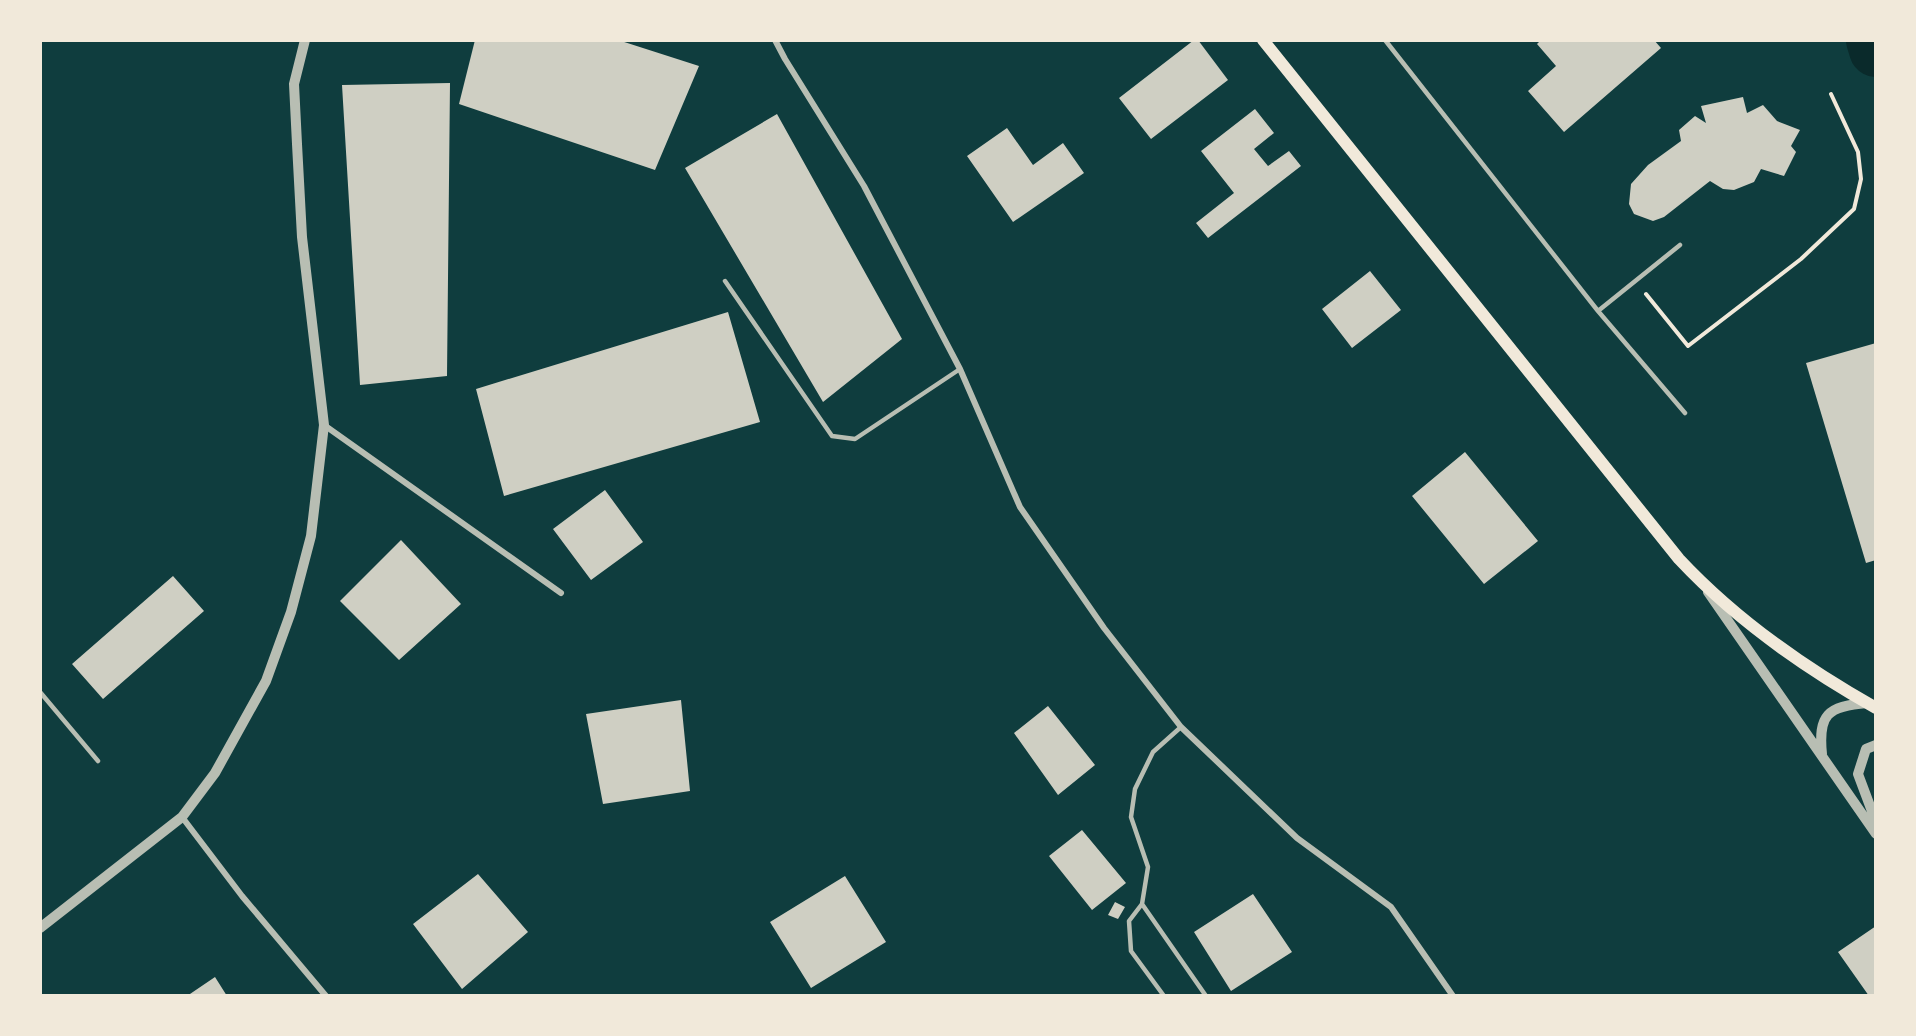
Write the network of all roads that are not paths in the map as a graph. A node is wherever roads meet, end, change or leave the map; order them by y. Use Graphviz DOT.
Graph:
graph roads {
  1 [pos="305,40"];
  2 [pos="776,40"];
  3 [pos="1263,40"];
  4 [pos="1384,40"];
  5 [pos="1680,245"];
  6 [pos="725,281"];
  7 [pos="1598,311"];
  8 [pos="960,369"];
  9 [pos="1685,413"];
  10 [pos="324,425"];
  11 [pos="1704,587"];
  12 [pos="561,593"];
  13 [pos="40,692"];
  14 [pos="1871,706"];
  15 [pos="1180,728"];
  16 [pos="1875,745"];
  17 [pos="1822,758"];
  18 [pos="98,761"];
  19 [pos="182,817"];
  20 [pos="1875,822"];
  21 [pos="1875,834"];
  22 [pos="1142,904"];
  23 [pos="40,928"];
  24 [pos="326,996"];
  25 [pos="1164,996"];
  26 [pos="1206,996"];
  27 [pos="1453,996"];
  1 -- 10 [label="street"];
  2 -- 8 [label="street"];
  3 -- 11 [label="main road"];
  4 -- 7 [label="lane"];
  5 -- 7 [label="lane"];
  6 -- 8 [label="lane"];
  7 -- 9 [label="lane"];
  8 -- 15 [label="street"];
  10 -- 12 [label="street"];
  10 -- 19 [label="street"];
  11 -- 14 [label="main road"];
  11 -- 17 [label="street"];
  13 -- 18 [label="lane"];
  14 -- 17 [label="street"];
  15 -- 22 [label="lane"];
  15 -- 27 [label="street"];
  16 -- 20 [label="street"];
  17 -- 21 [label="street"];
  19 -- 23 [label="street"];
  19 -- 24 [label="street"];
  22 -- 25 [label="lane"];
  22 -- 26 [label="lane"];
}
